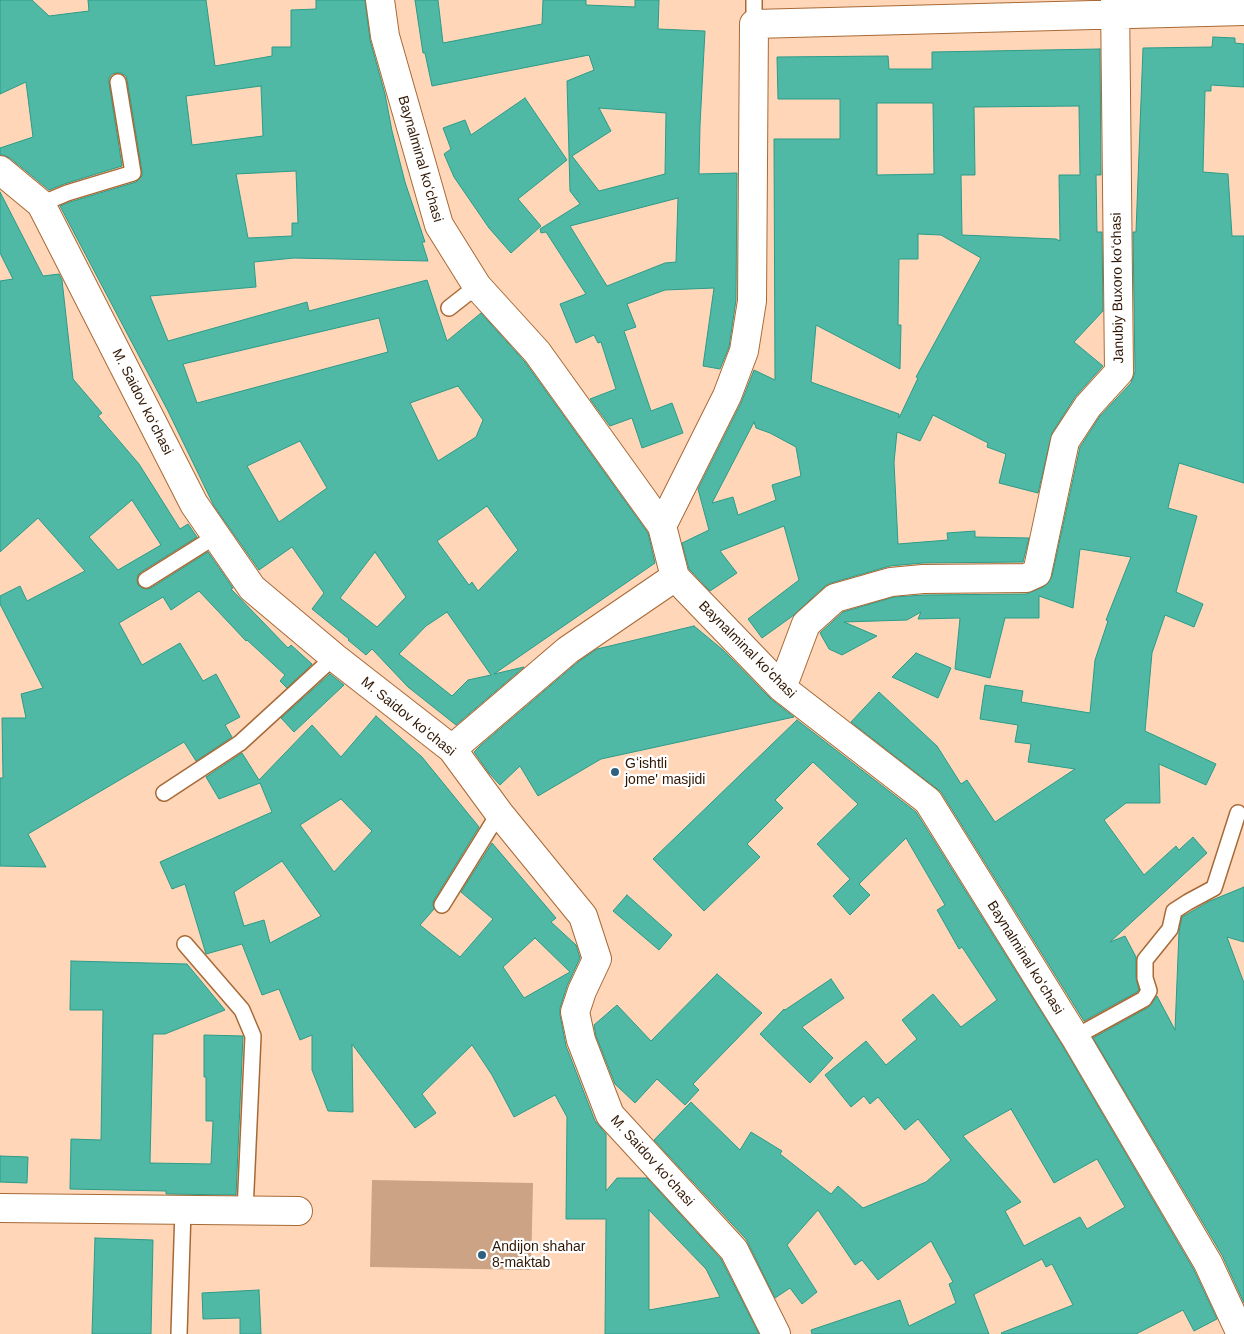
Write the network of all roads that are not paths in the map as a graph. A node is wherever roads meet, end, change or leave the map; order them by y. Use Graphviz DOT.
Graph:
graph roads {
  1 [pos="380,0"];
  2 [pos="1115,7"];
  3 [pos="1244,11"];
  4 [pos="754,12"];
  5 [pos="118,82"];
  6 [pos="0,170"];
  7 [pos="41,204"];
  8 [pos="477,286"];
  9 [pos="449,308"];
  10 [pos="662,526"];
  11 [pos="216,536"];
  12 [pos="675,577"];
  13 [pos="146,580"];
  14 [pos="334,657"];
  15 [pos="782,688"];
  16 [pos="452,749"];
  17 [pos="164,793"];
  18 [pos="1238,813"];
  19 [pos="499,814"];
  20 [pos="442,905"];
  21 [pos="185,944"];
  22 [pos="1075,1037"];
  23 [pos="0,1208"];
  24 [pos="184,1210"];
  25 [pos="246,1211"];
  26 [pos="298,1211"];
  27 [pos="179,1334"];
  28 [pos="776,1334"];
  29 [pos="1241,1334"];
  1 -- 8 [label="street, Baynalminal koʻchasi"];
  2 -- 3 [label="street"];
  2 -- 4 [label="street"];
  2 -- 15 [label="street, Janubiy Buxoro koʻchasi"];
  4 -- 10 [label="street"];
  5 -- 7 [label="lane"];
  6 -- 7 [label="street, M. Saidov koʻchasi"];
  7 -- 11 [label="street, M. Saidov koʻchasi"];
  8 -- 9 [label="lane"];
  8 -- 10 [label="street, Baynalminal koʻchasi"];
  10 -- 12 [label="street, Baynalminal koʻchasi"];
  11 -- 13 [label="lane"];
  11 -- 14 [label="street, M. Saidov koʻchasi"];
  12 -- 15 [label="street, Baynalminal koʻchasi"];
  12 -- 16 [label="street"];
  14 -- 16 [label="street, M. Saidov koʻchasi"];
  14 -- 17 [label="lane"];
  15 -- 22 [label="street, Baynalminal koʻchasi"];
  16 -- 19 [label="street, M. Saidov koʻchasi"];
  18 -- 22 [label="lane"];
  19 -- 20 [label="lane"];
  19 -- 28 [label="street, M. Saidov koʻchasi"];
  21 -- 25 [label="lane"];
  22 -- 29 [label="street, Baynalminal koʻchasi"];
  23 -- 24 [label="street"];
  24 -- 25 [label="street"];
  24 -- 27 [label="lane"];
  25 -- 26 [label="street"];
}
